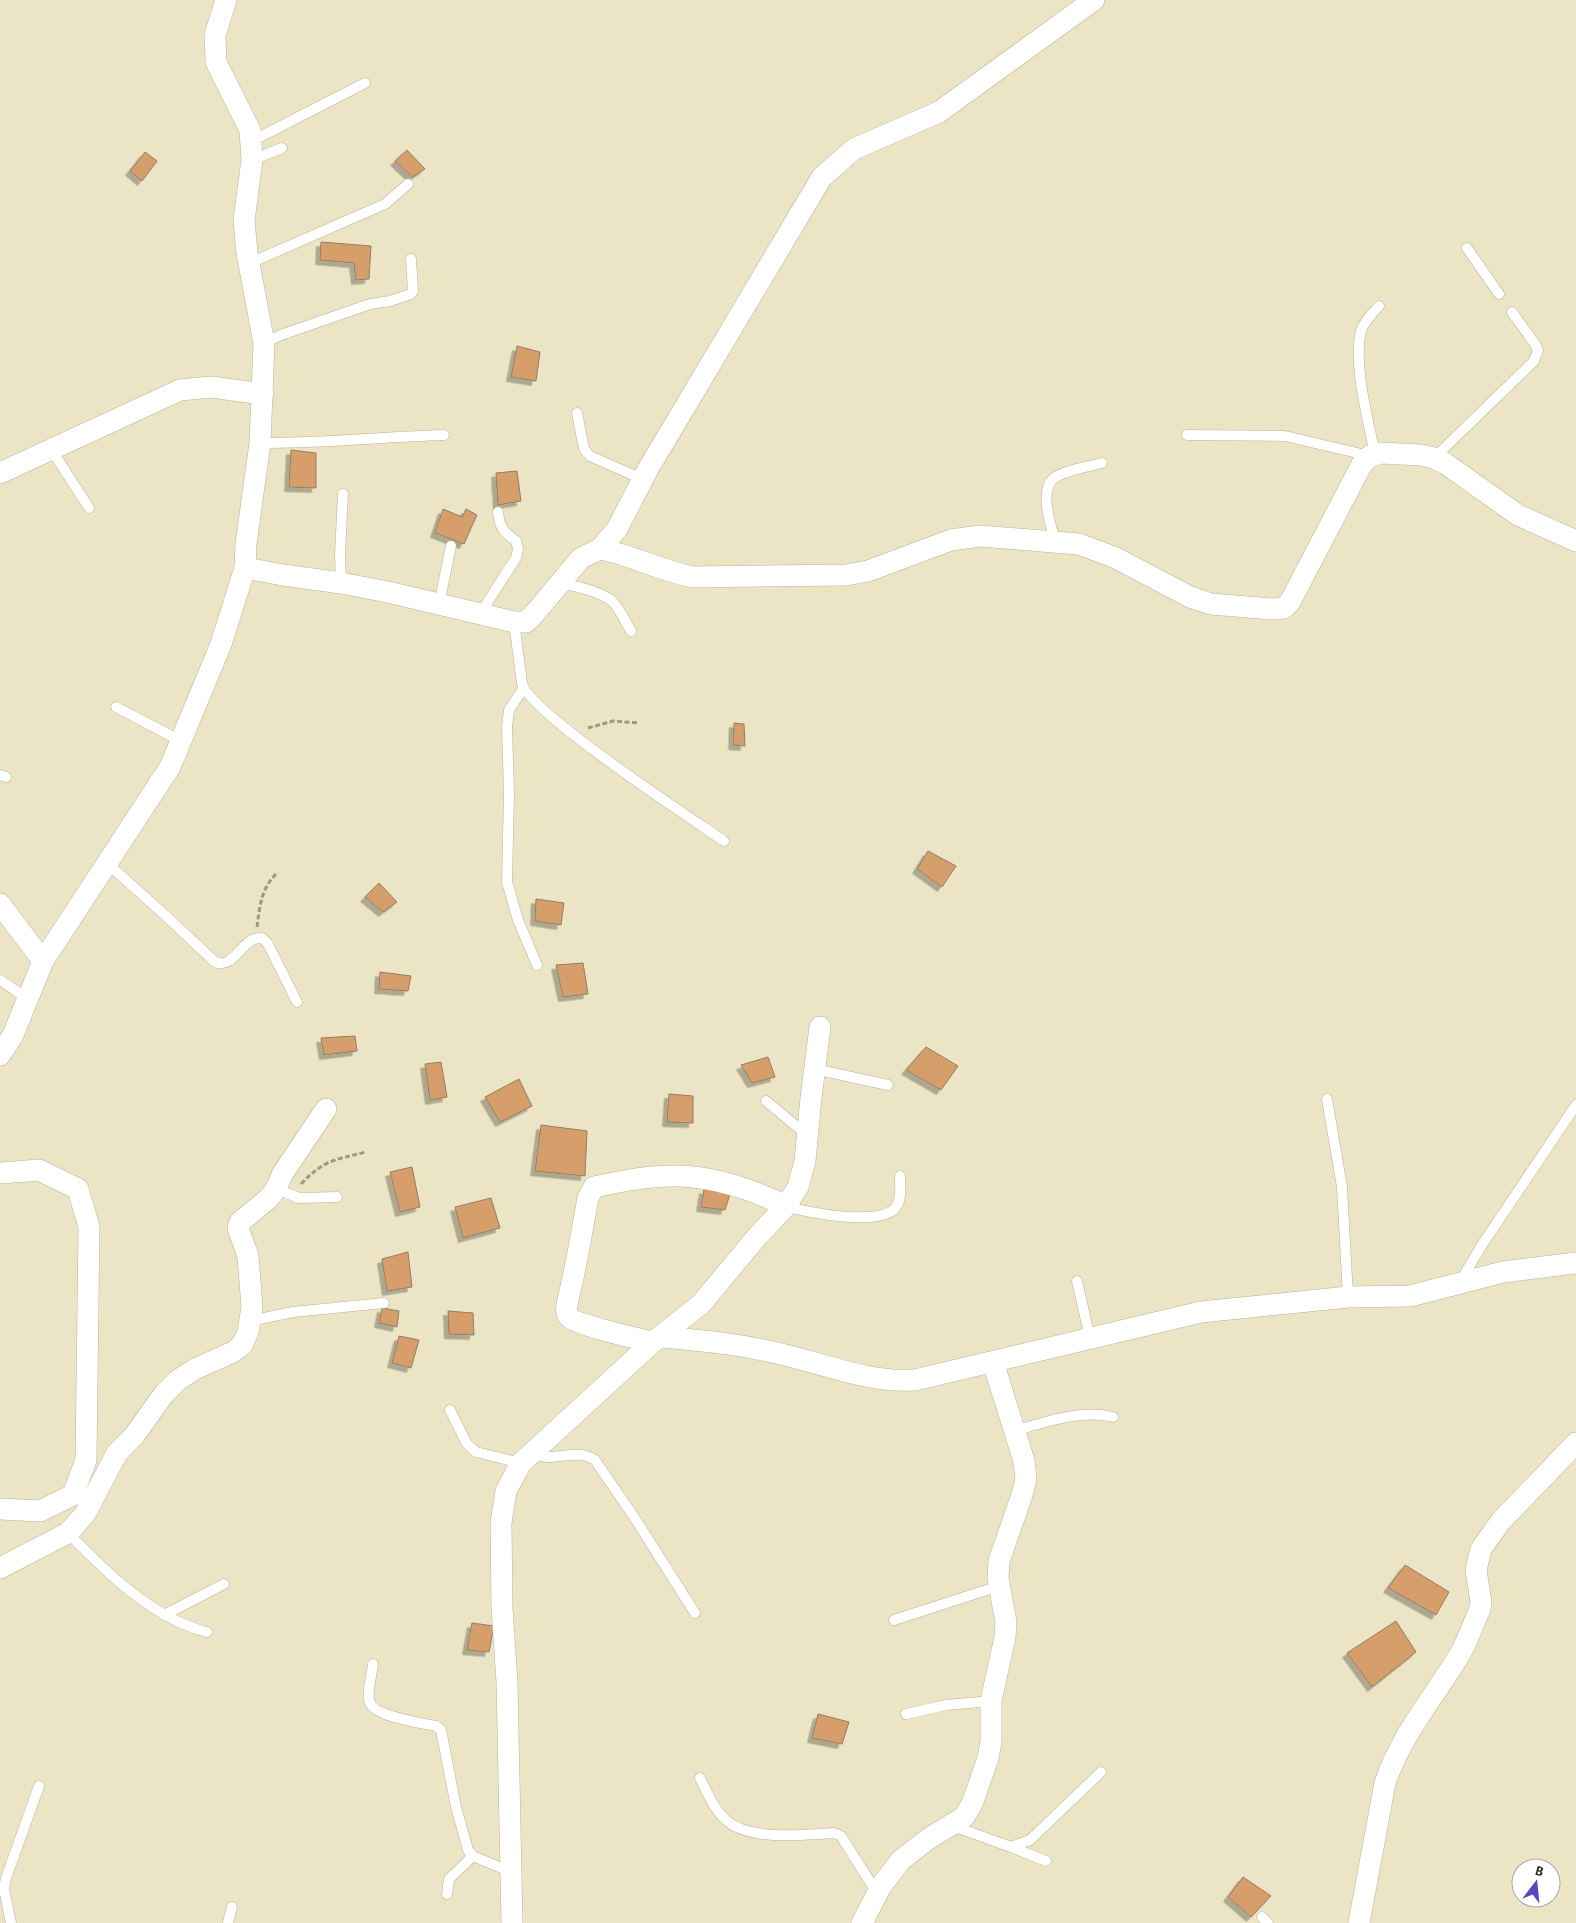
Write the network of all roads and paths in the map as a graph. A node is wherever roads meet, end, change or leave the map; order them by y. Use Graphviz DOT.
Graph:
graph roads {
  1 [pos="226,0"];
  2 [pos="1094,0"];
  3 [pos="365,83"];
  4 [pos="282,148"];
  5 [pos="252,150"];
  6 [pos="408,184"];
  7 [pos="1467,248"];
  8 [pos="411,259"];
  9 [pos="250,263"];
  10 [pos="1499,294"];
  11 [pos="1378,306"];
  12 [pos="1512,312"];
  13 [pos="264,343"];
  14 [pos="263,394"];
  15 [pos="577,413"];
  16 [pos="444,435"];
  17 [pos="1187,435"];
  18 [pos="260,443"];
  19 [pos="51,449"];
  20 [pos="1372,455"];
  21 [pos="1434,458"];
  22 [pos="1102,463"];
  23 [pos="0,473"];
  24 [pos="642,480"];
  25 [pos="343,494"];
  26 [pos="89,508"];
  27 [pos="498,512"];
  28 [pos="1055,541"];
  29 [pos="1576,541"];
  30 [pos="451,546"];
  31 [pos="600,549"];
  32 [pos="245,568"];
  33 [pos="342,583"];
  34 [pos="556,587"];
  35 [pos="439,604"];
  36 [pos="480,614"];
  37 [pos="514,622"];
  38 [pos="631,631"];
  39 [pos="523,690"];
  40 [pos="116,707"];
  41 [pos="639,723"];
  42 [pos="570,733"];
  43 [pos="181,741"];
  44 [pos="724,841"];
  45 [pos="107,863"];
  46 [pos="278,872"];
  47 [pos="0,904"];
  48 [pos="255,938"];
  49 [pos="44,961"];
  50 [pos="537,965"];
  51 [pos="0,980"];
  52 [pos="28,998"];
  53 [pos="298,1002"];
  54 [pos="820,1027"];
  55 [pos="0,1055"];
  56 [pos="814,1069"];
  57 [pos="888,1085"];
  58 [pos="1327,1099"];
  59 [pos="766,1101"];
  60 [pos="1576,1105"];
  61 [pos="326,1109"];
  62 [pos="808,1136"];
  63 [pos="366,1152"];
  64 [pos="0,1173"];
  65 [pos="900,1176"];
  66 [pos="283,1192"];
  67 [pos="337,1197"];
  68 [pos="786,1206"];
  69 [pos="1576,1263"];
  70 [pos="1077,1281"];
  71 [pos="1460,1283"];
  72 [pos="1348,1297"];
  73 [pos="384,1303"];
  74 [pos="250,1321"];
  75 [pos="1090,1338"];
  76 [pos="657,1340"];
  77 [pos="993,1362"];
  78 [pos="450,1410"];
  79 [pos="1113,1417"];
  80 [pos="1014,1431"];
  81 [pos="1576,1443"];
  82 [pos="526,1459"];
  83 [pos="0,1509"];
  84 [pos="68,1533"];
  85 [pos="0,1568"];
  86 [pos="224,1584"];
  87 [pos="999,1586"];
  88 [pos="695,1613"];
  89 [pos="164,1615"];
  90 [pos="894,1620"];
  91 [pos="207,1632"];
  92 [pos="374,1664"];
  93 [pos="991,1701"];
  94 [pos="906,1714"];
  95 [pos="1101,1772"];
  96 [pos="700,1778"];
  97 [pos="39,1786"];
  98 [pos="952,1826"];
  99 [pos="1011,1846"];
  100 [pos="473,1856"];
  101 [pos="1046,1861"];
  102 [pos="511,1872"];
  103 [pos="877,1893"];
  104 [pos="447,1894"];
  105 [pos="232,1907"];
  106 [pos="10,1923"];
  107 [pos="228,1923"];
  108 [pos="512,1923"];
  109 [pos="862,1923"];
  110 [pos="1359,1923"];
  1 -- 5 [label="street"];
  2 -- 24 [label="street"];
  3 -- 5 [label="lane"];
  4 -- 5 [label="lane"];
  5 -- 9 [label="street"];
  6 -- 9 [label="lane"];
  7 -- 10 [label="lane"];
  8 -- 13 [label="lane"];
  9 -- 13 [label="street"];
  11 -- 20 [label="lane"];
  12 -- 21 [label="lane"];
  13 -- 14 [label="street"];
  14 -- 18 [label="street"];
  14 -- 19 [label="street"];
  15 -- 24 [label="lane"];
  16 -- 18 [label="lane"];
  17 -- 20 [label="lane"];
  18 -- 32 [label="street"];
  19 -- 23 [label="street"];
  19 -- 26 [label="lane"];
  20 -- 21 [label="street"];
  20 -- 28 [label="street"];
  21 -- 29 [label="street"];
  22 -- 28 [label="lane"];
  24 -- 31 [label="street"];
  25 -- 33 [label="lane"];
  27 -- 36 [label="lane"];
  28 -- 31 [label="street"];
  30 -- 35 [label="lane"];
  31 -- 34 [label="street"];
  32 -- 33 [label="street"];
  32 -- 43 [label="street"];
  33 -- 35 [label="street"];
  34 -- 37 [label="street"];
  34 -- 38 [label="lane"];
  35 -- 36 [label="street"];
  36 -- 37 [label="street"];
  37 -- 39 [label="lane"];
  39 -- 42 [label="lane"];
  39 -- 50 [label="lane"];
  40 -- 43 [label="lane"];
  41 -- 42 [label="path"];
  42 -- 44 [label="lane"];
  43 -- 45 [label="street"];
  45 -- 48 [label="lane"];
  45 -- 49 [label="street"];
  46 -- 48 [label="path"];
  47 -- 49 [label="street"];
  48 -- 53 [label="lane"];
  49 -- 52 [label="street"];
  51 -- 52 [label="lane"];
  52 -- 55 [label="street"];
  54 -- 56 [label="street"];
  56 -- 57 [label="lane"];
  56 -- 62 [label="street"];
  58 -- 72 [label="lane"];
  59 -- 62 [label="lane"];
  60 -- 71 [label="lane"];
  61 -- 66 [label="street"];
  62 -- 68 [label="street"];
  63 -- 66 [label="path"];
  64 -- 83 [label="street"];
  65 -- 68 [label="lane"];
  66 -- 67 [label="lane"];
  66 -- 74 [label="street"];
  68 -- 76 [label="street"];
  68 -- 76 [label="street"];
  69 -- 71 [label="street"];
  70 -- 75 [label="lane"];
  71 -- 72 [label="street"];
  72 -- 75 [label="street"];
  73 -- 74 [label="lane"];
  74 -- 84 [label="street"];
  75 -- 77 [label="street"];
  76 -- 77 [label="street"];
  76 -- 82 [label="street"];
  77 -- 80 [label="street"];
  78 -- 82 [label="lane"];
  79 -- 80 [label="lane"];
  80 -- 87 [label="street"];
  81 -- 110 [label="street"];
  82 -- 88 [label="lane"];
  82 -- 102 [label="street"];
  84 -- 85 [label="street"];
  84 -- 89 [label="lane"];
  86 -- 89 [label="lane"];
  87 -- 90 [label="lane"];
  87 -- 93 [label="street"];
  89 -- 91 [label="lane"];
  92 -- 100 [label="lane"];
  93 -- 94 [label="lane"];
  93 -- 98 [label="street"];
  95 -- 99 [label="lane"];
  96 -- 103 [label="lane"];
  97 -- 106 [label="lane"];
  98 -- 99 [label="lane"];
  98 -- 103 [label="street"];
  99 -- 101 [label="lane"];
  100 -- 102 [label="lane"];
  100 -- 104 [label="lane"];
  102 -- 108 [label="street"];
  103 -- 109 [label="street"];
  105 -- 107 [label="lane"];
}
